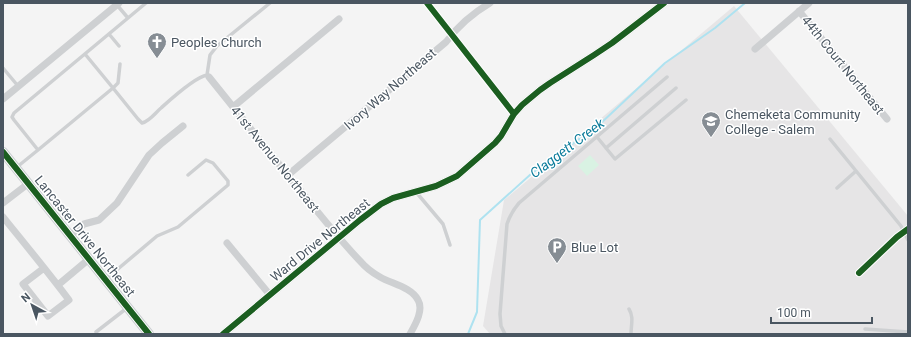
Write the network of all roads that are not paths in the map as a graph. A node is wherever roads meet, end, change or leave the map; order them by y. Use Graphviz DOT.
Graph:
graph roads {
  1 [pos="146,3"];
  2 [pos="270,3"];
  3 [pos="427,3"];
  4 [pos="490,3"];
  5 [pos="664,3"];
  6 [pos="808,3"];
  7 [pos="118,4"];
  8 [pos="799,11"];
  9 [pos="128,18"];
  10 [pos="340,19"];
  11 [pos="109,34"];
  12 [pos="452,34"];
  13 [pos="119,46"];
  14 [pos="755,48"];
  15 [pos="85,54"];
  16 [pos="120,64"];
  17 [pos="3,68"];
  18 [pos="208,76"];
  19 [pos="667,78"];
  20 [pos="18,86"];
  21 [pos="114,88"];
  22 [pos="676,88"];
  23 [pos="3,99"];
  24 [pos="686,100"];
  25 [pos="233,108"];
  26 [pos="514,114"];
  27 [pos="887,119"];
  28 [pos="183,126"];
  29 [pos="597,137"];
  30 [pos="830,139"];
  31 [pos="606,148"];
  32 [pos="38,150"];
  33 [pos="3,152"];
  34 [pos="16,168"];
  35 [pos="856,171"];
  36 [pos="188,175"];
  37 [pos="288,175"];
  38 [pos="28,183"];
  39 [pos="837,188"];
  40 [pos="416,192"];
  41 [pos="3,203"];
  42 [pos="3,217"];
  43 [pos="6,226"];
  44 [pos="906,231"];
  45 [pos="71,236"];
  46 [pos="338,238"];
  47 [pos="908,240"];
  48 [pos="227,243"];
  49 [pos="450,245"];
  50 [pos="89,259"];
  51 [pos="44,268"];
  52 [pos="859,273"];
  53 [pos="105,279"];
  54 [pos="58,285"];
  55 [pos="270,295"];
  56 [pos="128,307"];
  57 [pos="629,309"];
  58 [pos="865,329"];
  59 [pos="908,332"];
  60 [pos="96,333"];
  61 [pos="149,334"];
  62 [pos="223,334"];
  63 [pos="410,334"];
  64 [pos="505,334"];
  65 [pos="631,334"];
  1 -- 9 [label="lane"];
  2 -- 18 [label="lane"];
  3 -- 12 [label="street"];
  4 -- 12 [label="street, Ivory Way Northeast"];
  5 -- 26 [label="street, Ward Drive Northeast"];
  6 -- 8 [label="street"];
  7 -- 9 [label="lane"];
  7 -- 20 [label="street"];
  8 -- 14 [label="street"];
  8 -- 27 [label="street, 44th Court Northeast"];
  9 -- 11 [label="lane"];
  10 -- 25 [label="street"];
  11 -- 13 [label="lane"];
  11 -- 15 [label="lane"];
  12 -- 26 [label="street"];
  12 -- 37 [label="street, Ivory Way Northeast"];
  15 -- 21 [label="lane"];
  15 -- 32 [label="lane"];
  16 -- 21 [label="lane"];
  17 -- 20 [label="lane"];
  18 -- 21 [label="lane"];
  18 -- 25 [label="street, 41st Avenue Northeast"];
  19 -- 29 [label="lane"];
  20 -- 23 [label="street"];
  21 -- 32 [label="lane"];
  22 -- 31 [label="lane"];
  24 -- 31 [label="lane"];
  25 -- 37 [label="street, 41st Avenue Northeast"];
  26 -- 40 [label="street, Ward Drive Northeast"];
  28 -- 45 [label="street"];
  29 -- 31 [label="lane"];
  29 -- 64 [label="lane"];
  30 -- 35 [label="lane"];
  32 -- 34 [label="lane"];
  33 -- 34 [label="main road, Lancaster Drive Northeast"];
  34 -- 38 [label="main road, Lancaster Drive Northeast"];
  35 -- 39 [label="lane"];
  35 -- 44 [label="lane"];
  36 -- 53 [label="lane"];
  37 -- 46 [label="street, 41st Avenue Northeast"];
  38 -- 41 [label="street"];
  38 -- 45 [label="main road, Lancaster Drive Northeast"];
  40 -- 46 [label="street, Ward Drive Northeast"];
  40 -- 49 [label="lane"];
  42 -- 43 [label="street"];
  43 -- 51 [label="street"];
  44 -- 47 [label="lane"];
  44 -- 52 [label="lane"];
  45 -- 50 [label="main road, Lancaster Drive Northeast"];
  46 -- 55 [label="street, Ward Drive Northeast"];
  46 -- 63 [label="street, 41st Avenue Northeast"];
  48 -- 55 [label="street"];
  50 -- 53 [label="main road, Lancaster Drive Northeast"];
  50 -- 54 [label="street"];
  51 -- 54 [label="street"];
  51 -- 54 [label="street"];
  53 -- 56 [label="main road, Lancaster Drive Northeast"];
  55 -- 62 [label="street, Ward Drive Northeast"];
  56 -- 60 [label="lane"];
  56 -- 61 [label="main road, Lancaster Drive Northeast"];
  57 -- 65 [label="lane"];
  58 -- 59 [label="lane"];
}
